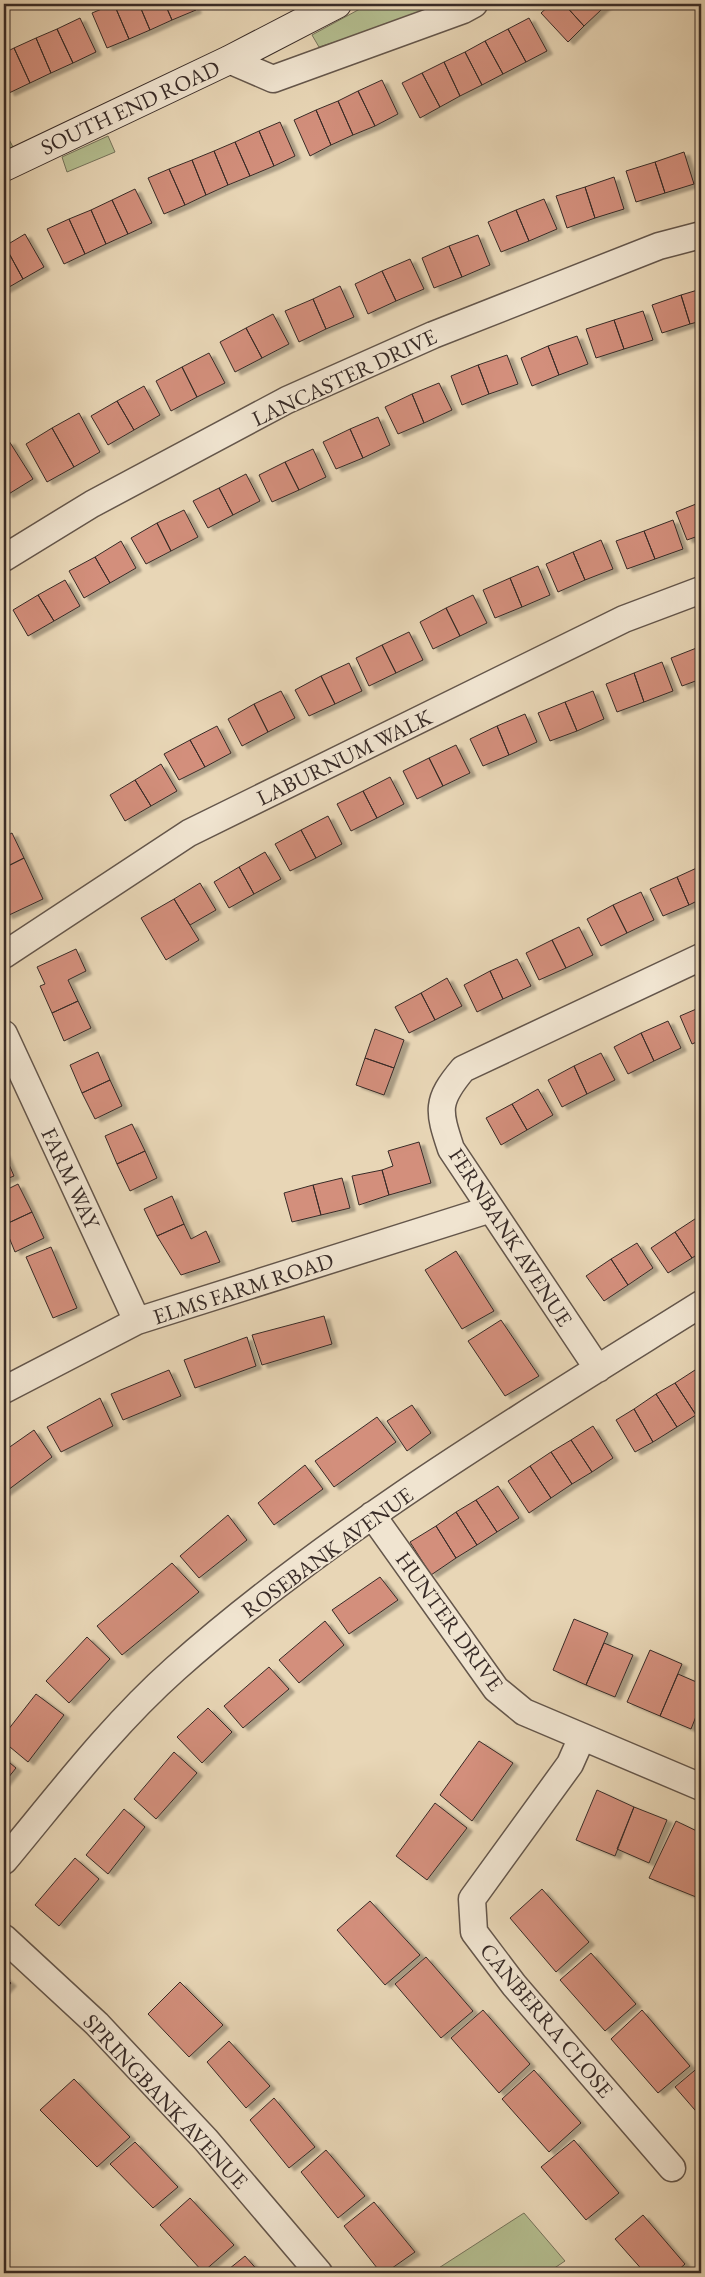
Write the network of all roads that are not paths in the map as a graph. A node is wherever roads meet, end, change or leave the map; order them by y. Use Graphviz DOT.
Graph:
graph roads {
  1 [pos="337,4"];
  2 [pos="474,4"];
  3 [pos="306,12"];
  4 [pos="229,60"];
  5 [pos="4,167"];
  6 [pos="701,236"];
  7 [pos="4,558"];
  8 [pos="701,590"];
  9 [pos="4,955"];
  10 [pos="701,957"];
  11 [pos="4,1034"];
  12 [pos="491,1209"];
  13 [pos="701,1304"];
  14 [pos="137,1321"];
  15 [pos="598,1369"];
  16 [pos="4,1390"];
  17 [pos="372,1515"];
  18 [pos="582,1737"];
  19 [pos="701,1787"];
  20 [pos="4,1861"];
  21 [pos="4,1938"];
  22 [pos="672,2168"];
  23 [pos="320,2273"];
  1 -- 3 [label="street, SOUTH END ROAD"];
  2 -- 4 [label="street, SOUTH END ROAD"];
  3 -- 4 [label="street, SOUTH END ROAD"];
  4 -- 5 [label="street, SOUTH END ROAD"];
  6 -- 7 [label="street, LANCASTER DRIVE"];
  8 -- 9 [label="street, LABURNUM WALK"];
  10 -- 12 [label="street, FERNBANK AVENUE"];
  11 -- 14 [label="street, FARM WAY"];
  12 -- 14 [label="street, ELMS FARM ROAD"];
  12 -- 15 [label="street, FERNBANK AVENUE"];
  13 -- 15 [label="street, ROSEBANK AVENUE"];
  14 -- 16 [label="street, ELMS FARM ROAD"];
  15 -- 17 [label="street, ROSEBANK AVENUE"];
  17 -- 18 [label="street, HUNTER DRIVE"];
  17 -- 20 [label="street, ROSEBANK AVENUE"];
  18 -- 19 [label="street, HUNTER DRIVE"];
  18 -- 22 [label="street, CANBERRA CLOSE"];
  21 -- 23 [label="street, SPRINGBANK AVENUE"];
}
